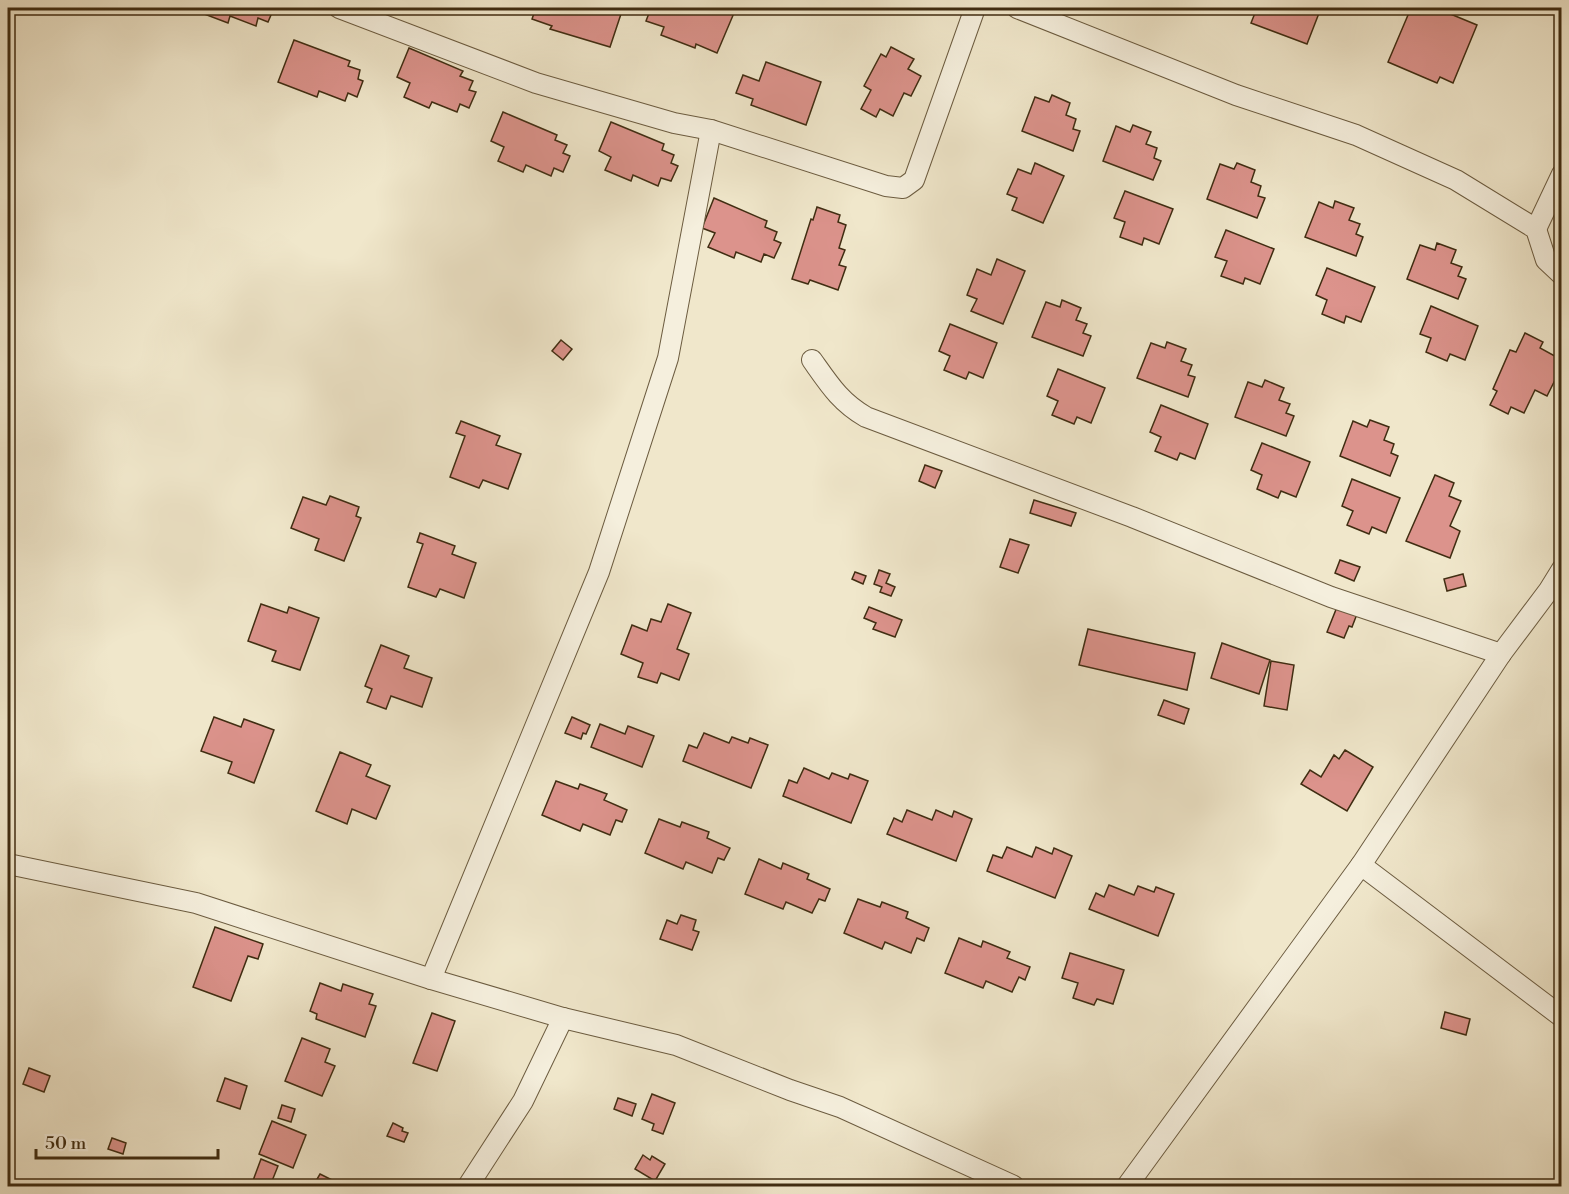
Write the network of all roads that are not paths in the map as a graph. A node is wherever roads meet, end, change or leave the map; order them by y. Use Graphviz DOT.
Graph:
graph roads {
  1 [pos="339,8"];
  2 [pos="975,8"];
  3 [pos="1017,8"];
  4 [pos="711,130"];
  5 [pos="1562,174"];
  6 [pos="1536,229"];
  7 [pos="1562,275"];
  8 [pos="812,360"];
  9 [pos="1562,569"];
  10 [pos="1501,654"];
  11 [pos="8,864"];
  12 [pos="1361,865"];
  13 [pos="431,979"];
  14 [pos="1562,1017"];
  15 [pos="563,1018"];
  16 [pos="468,1186"];
  17 [pos="1014,1186"];
  18 [pos="1127,1186"];
  1 -- 4 [label="street"];
  2 -- 4 [label="street"];
  3 -- 6 [label="street"];
  4 -- 13 [label="street"];
  5 -- 6 [label="street"];
  6 -- 7 [label="street"];
  8 -- 10 [label="street"];
  9 -- 10 [label="street"];
  10 -- 12 [label="street"];
  11 -- 13 [label="street"];
  12 -- 14 [label="street"];
  12 -- 18 [label="street"];
  13 -- 15 [label="street"];
  15 -- 16 [label="street"];
  15 -- 17 [label="street"];
}
